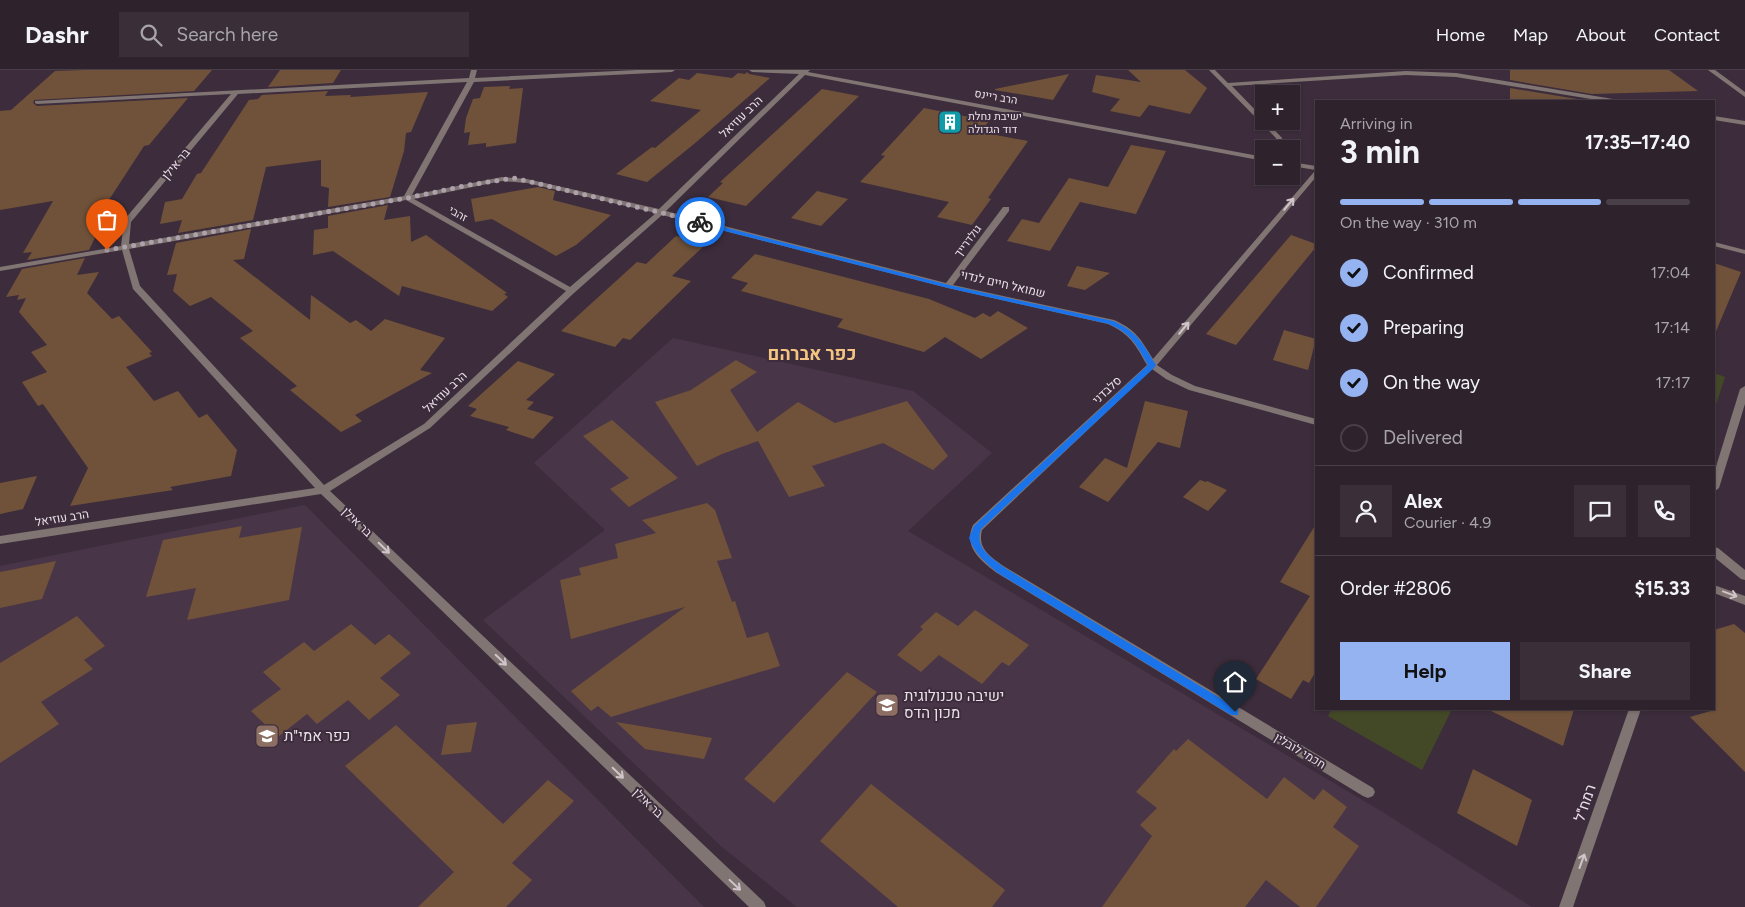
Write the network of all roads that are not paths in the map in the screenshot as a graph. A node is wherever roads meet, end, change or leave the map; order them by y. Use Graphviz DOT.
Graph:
graph roads {
  1 [pos="474,70"];
  2 [pos="672,70"];
  3 [pos="752,70"];
  4 [pos="1212,70"];
  5 [pos="1711,70"];
  6 [pos="805,72"];
  7 [pos="470,81"];
  8 [pos="1227,85"];
  9 [pos="235,93"];
  10 [pos="1745,95"];
  11 [pos="1607,100"];
  12 [pos="37,102"];
  13 [pos="1715,118"];
  14 [pos="1745,123"];
  15 [pos="1279,140"];
  16 [pos="1255,157"];
  17 [pos="1300,165"];
  18 [pos="1315,168"];
  19 [pos="1315,174"];
  20 [pos="407,198"];
  21 [pos="1006,209"];
  22 [pos="660,212"];
  23 [pos="1715,244"];
  24 [pos="125,247"];
  25 [pos="1745,252"];
  26 [pos="0,270"];
  27 [pos="948,286"];
  28 [pos="571,291"];
  29 [pos="1152,365"];
  30 [pos="1745,389"];
  31 [pos="1315,422"];
  32 [pos="1715,485"];
  33 [pos="324,490"];
  34 [pos="0,540"];
  35 [pos="1715,552"];
  36 [pos="1002,570"];
  37 [pos="1745,576"];
  38 [pos="1715,589"];
  39 [pos="1745,600"];
  40 [pos="1635,710"];
  41 [pos="1368,792"];
  42 [pos="759,907"];
  43 [pos="1566,907"];
  1 -- 7 [label="street"];
  2 -- 7 [label="street"];
  3 -- 6 [label="street, הרב ריינס"];
  4 -- 8 [label="street"];
  5 -- 10 [label="street"];
  6 -- 16 [label="street, הרב ריינס"];
  6 -- 22 [label="street, הרב עוזיאל"];
  7 -- 9 [label="street"];
  7 -- 20 [label="street"];
  8 -- 11 [label="street"];
  8 -- 15 [label="street"];
  9 -- 12 [label="street"];
  9 -- 24 [label="street, בר אילן"];
  13 -- 14 [label="street"];
  17 -- 18 [label="street"];
  29 -- 19 [label="street, סלבדני, one-way"];
  20 -- 22 [label="street, שמואל חיים לנדוי"];
  20 -- 24 [label="street, שמואל חיים לנדוי"];
  20 -- 28 [label="street, זהבי"];
  21 -- 27 [label="street, גולדרייך"];
  22 -- 27 [label="street, שמואל חיים לנדוי"];
  22 -- 28 [label="street, הרב עוזיאל"];
  23 -- 25 [label="street"];
  24 -- 26 [label="street, שמואל חיים לנדוי"];
  24 -- 33 [label="street, בר אילן"];
  27 -- 29 [label="street, שמואל חיים לנדוי"];
  28 -- 33 [label="street, הרב עוזיאל"];
  29 -- 31 [label="street, שמואל חיים לנדוי"];
  29 -- 36 [label="street, סלבדני"];
  30 -- 32 [label="street"];
  33 -- 34 [label="street, הרב עוזיאל"];
  33 -- 42 [label="street, בר אילן, one-way"];
  35 -- 37 [label="street"];
  36 -- 41 [label="street, חכמי לובלין"];
  38 -- 39 [label="street, one-way"];
  43 -- 40 [label="street, רמח\"ל, one-way"];
}
